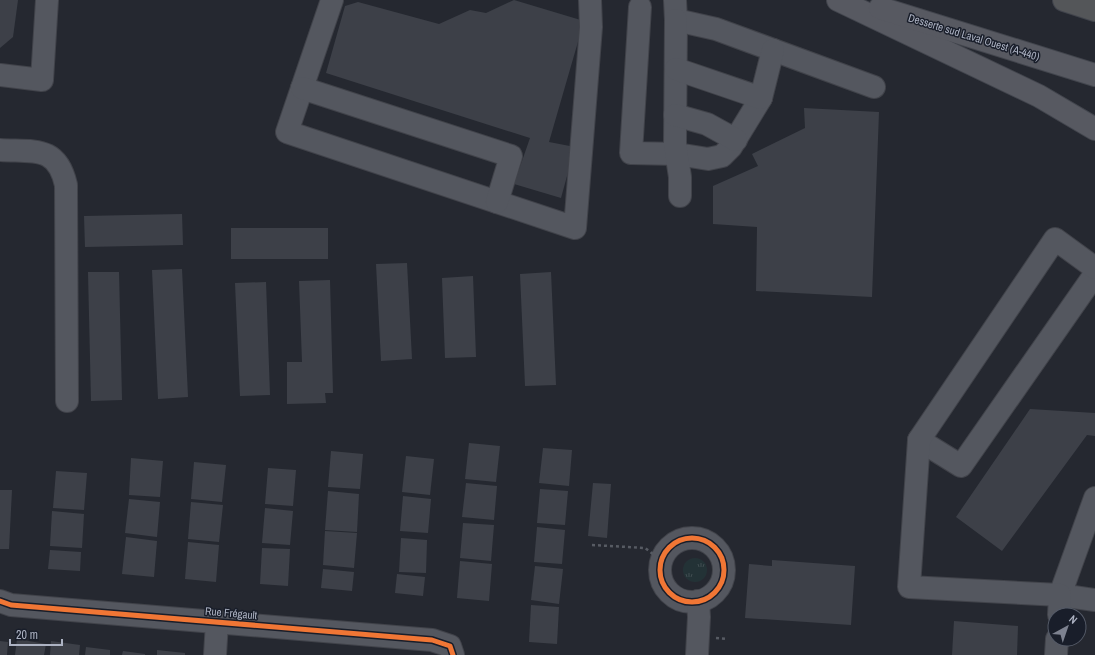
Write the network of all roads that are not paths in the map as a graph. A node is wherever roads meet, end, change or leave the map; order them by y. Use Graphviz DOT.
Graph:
graph roads {
  1 [pos="48,0"];
  2 [pos="332,0"];
  3 [pos="590,0"];
  4 [pos="838,0"];
  5 [pos="854,0"];
  6 [pos="1064,0"];
  7 [pos="640,7"];
  8 [pos="675,10"];
  9 [pos="1095,10"];
  10 [pos="773,50"];
  11 [pos="676,69"];
  12 [pos="0,75"];
  13 [pos="1095,75"];
  14 [pos="874,87"];
  15 [pos="302,88"];
  16 [pos="760,98"];
  17 [pos="675,115"];
  18 [pos="1095,129"];
  19 [pos="736,140"];
  20 [pos="0,150"];
  21 [pos="677,154"];
  22 [pos="680,196"];
  23 [pos="497,202"];
  24 [pos="1095,268"];
  25 [pos="1095,274"];
  26 [pos="67,401"];
  27 [pos="919,440"];
  28 [pos="1095,498"];
  29 [pos="1095,600"];
  30 [pos="0,601"];
  31 [pos="698,602"];
  32 [pos="1060,605"];
  33 [pos="217,622"];
  34 [pos="215,655"];
  35 [pos="453,655"];
  36 [pos="697,655"];
  1 -- 12 [label="street"];
  2 -- 15 [label="street"];
  3 -- 23 [label="street"];
  4 -- 18 [label="main road"];
  5 -- 13 [label="main road, Desserte sud Laval Ouest (A-440)"];
  6 -- 9 [label="highway"];
  7 -- 21 [label="street"];
  8 -- 10 [label="street"];
  8 -- 11 [label="street"];
  10 -- 14 [label="street"];
  10 -- 16 [label="street"];
  11 -- 16 [label="street"];
  11 -- 17 [label="street"];
  15 -- 23 [label="street"];
  15 -- 23 [label="street"];
  16 -- 19 [label="street"];
  17 -- 19 [label="street"];
  17 -- 21 [label="street"];
  19 -- 21 [label="street"];
  20 -- 26 [label="street"];
  21 -- 22 [label="street"];
  24 -- 27 [label="street"];
  25 -- 27 [label="street"];
  27 -- 32 [label="street"];
  28 -- 32 [label="street"];
  29 -- 32 [label="street"];
  30 -- 33 [label="street, Rue Frégault"];
  31 -- 31 [label="street"];
  31 -- 36 [label="street"];
  33 -- 34 [label="street"];
  33 -- 35 [label="street, Rue Frégault"];
}
